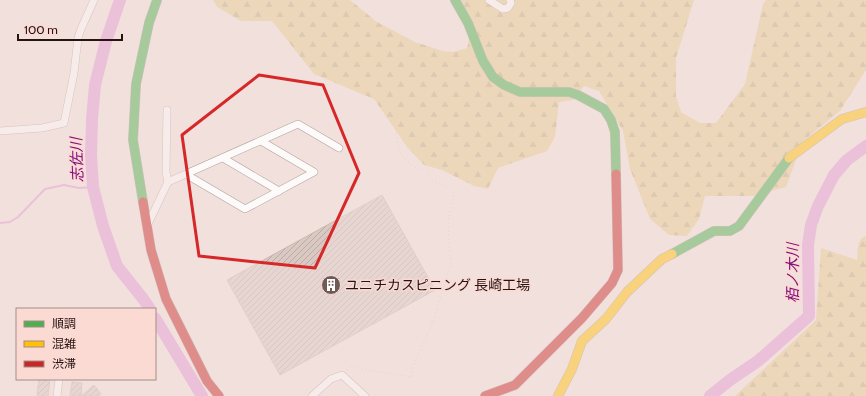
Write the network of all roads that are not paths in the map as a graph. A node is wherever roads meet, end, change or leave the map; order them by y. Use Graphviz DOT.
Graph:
graph roads {
  1 [pos="94,0"];
  2 [pos="157,0"];
  3 [pos="455,0"];
  4 [pos="489,0"];
  5 [pos="510,0"];
  6 [pos="167,110"];
  7 [pos="866,112"];
  8 [pos="0,130"];
  9 [pos="261,141"];
  10 [pos="339,148"];
  11 [pos="223,158"];
  12 [pos="187,175"];
  13 [pos="168,182"];
  14 [pos="279,191"];
  15 [pos="146,227"];
  16 [pos="59,380"];
  17 [pos="57,396"];
  18 [pos="219,396"];
  19 [pos="312,396"];
  20 [pos="365,396"];
  21 [pos="485,396"];
  22 [pos="558,396"];
  1 -- 8 [label="street"];
  2 -- 15 [label="street"];
  3 -- 21 [label="street"];
  4 -- 5 [label="street"];
  6 -- 13 [label="street"];
  7 -- 22 [label="street"];
  9 -- 10 [label="street"];
  9 -- 11 [label="street"];
  9 -- 14 [label="street"];
  11 -- 12 [label="street"];
  11 -- 14 [label="street"];
  12 -- 13 [label="street"];
  12 -- 14 [label="street"];
  13 -- 15 [label="street"];
  15 -- 18 [label="street"];
  16 -- 17 [label="street"];
  19 -- 20 [label="street"];
}
